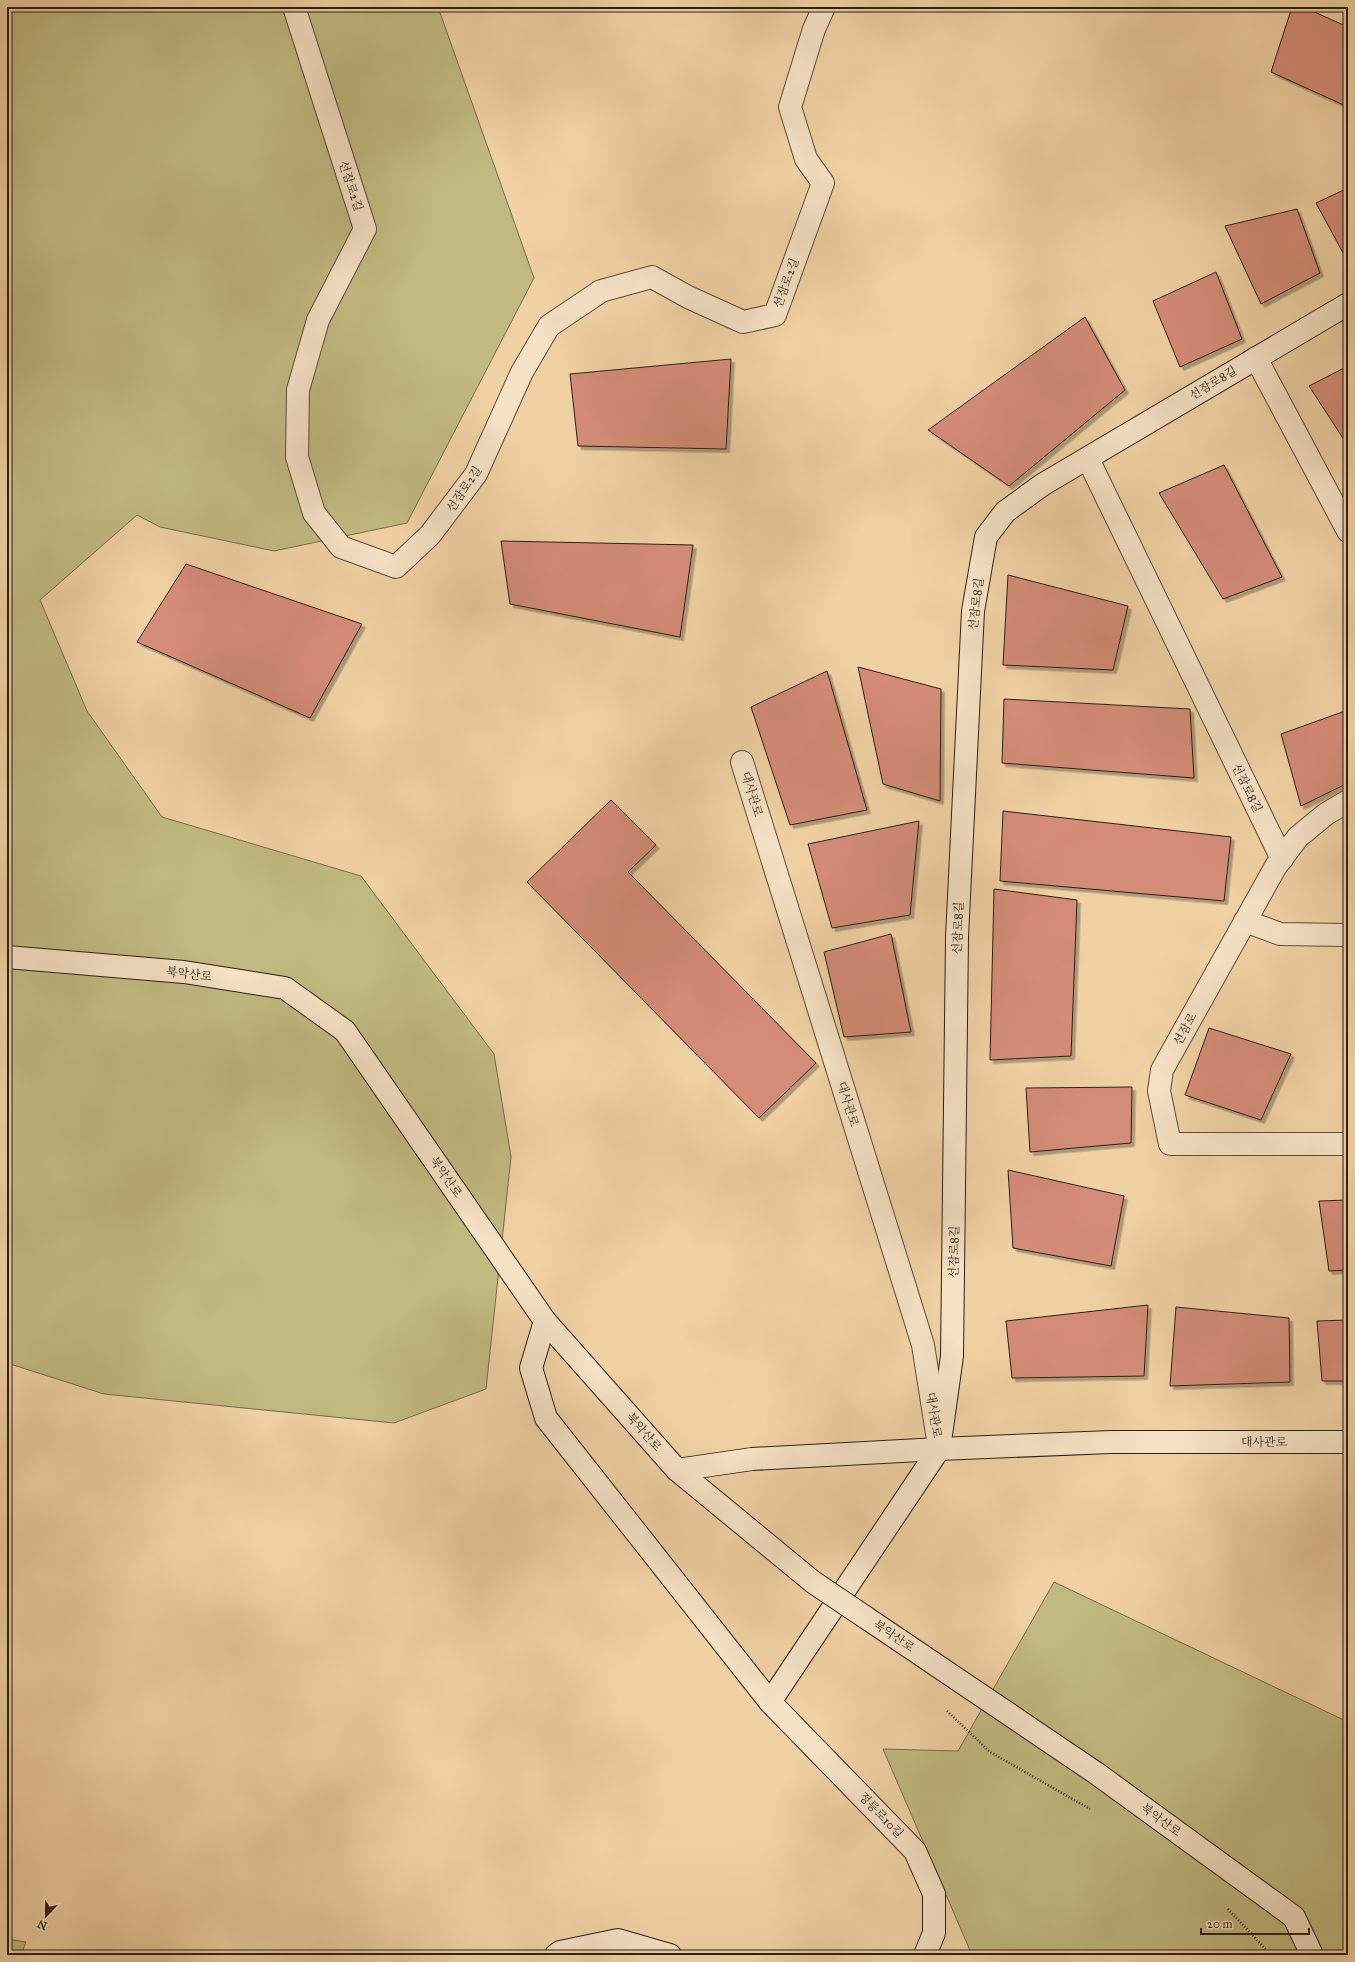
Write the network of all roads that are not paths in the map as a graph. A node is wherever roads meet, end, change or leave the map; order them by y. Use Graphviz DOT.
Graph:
graph roads {
  1 [pos="294,7"];
  2 [pos="824,7"];
  3 [pos="1348,304"];
  4 [pos="1256,358"];
  5 [pos="1088,459"];
  6 [pos="1348,531"];
  7 [pos="742,762"];
  8 [pos="1348,801"];
  9 [pos="1282,859"];
  10 [pos="1245,921"];
  11 [pos="1348,935"];
  12 [pos="7,957"];
  13 [pos="1348,1144"];
  14 [pos="545,1321"];
  15 [pos="1348,1442"];
  16 [pos="939,1449"];
  17 [pos="677,1470"];
  18 [pos="770,1702"];
  19 [pos="556,1955"];
  20 [pos="670,1955"];
  21 [pos="925,1955"];
  22 [pos="1312,1955"];
  1 -- 2 [label="street, 선잠로2길"];
  3 -- 4 [label="street, 선잠로8길"];
  4 -- 5 [label="street, 선잠로8길"];
  4 -- 6 [label="street"];
  5 -- 9 [label="street, 선잠로8길"];
  5 -- 16 [label="street, 선잠로8길"];
  7 -- 16 [label="street, 대사관로"];
  8 -- 9 [label="street, 선잠로"];
  9 -- 10 [label="street, 선잠로"];
  10 -- 11 [label="street"];
  10 -- 13 [label="street, 선잠로"];
  12 -- 14 [label="street, 북악산로"];
  14 -- 17 [label="street, 북악산로"];
  14 -- 18 [label="street, 정릉로10길"];
  15 -- 16 [label="street, 대사관로"];
  16 -- 17 [label="street, 대사관로"];
  16 -- 18 [label="street, 대사관로"];
  17 -- 22 [label="street, 북악산로, bridge"];
  18 -- 21 [label="street, 정릉로10길"];
  19 -- 20 [label="street"];
}
